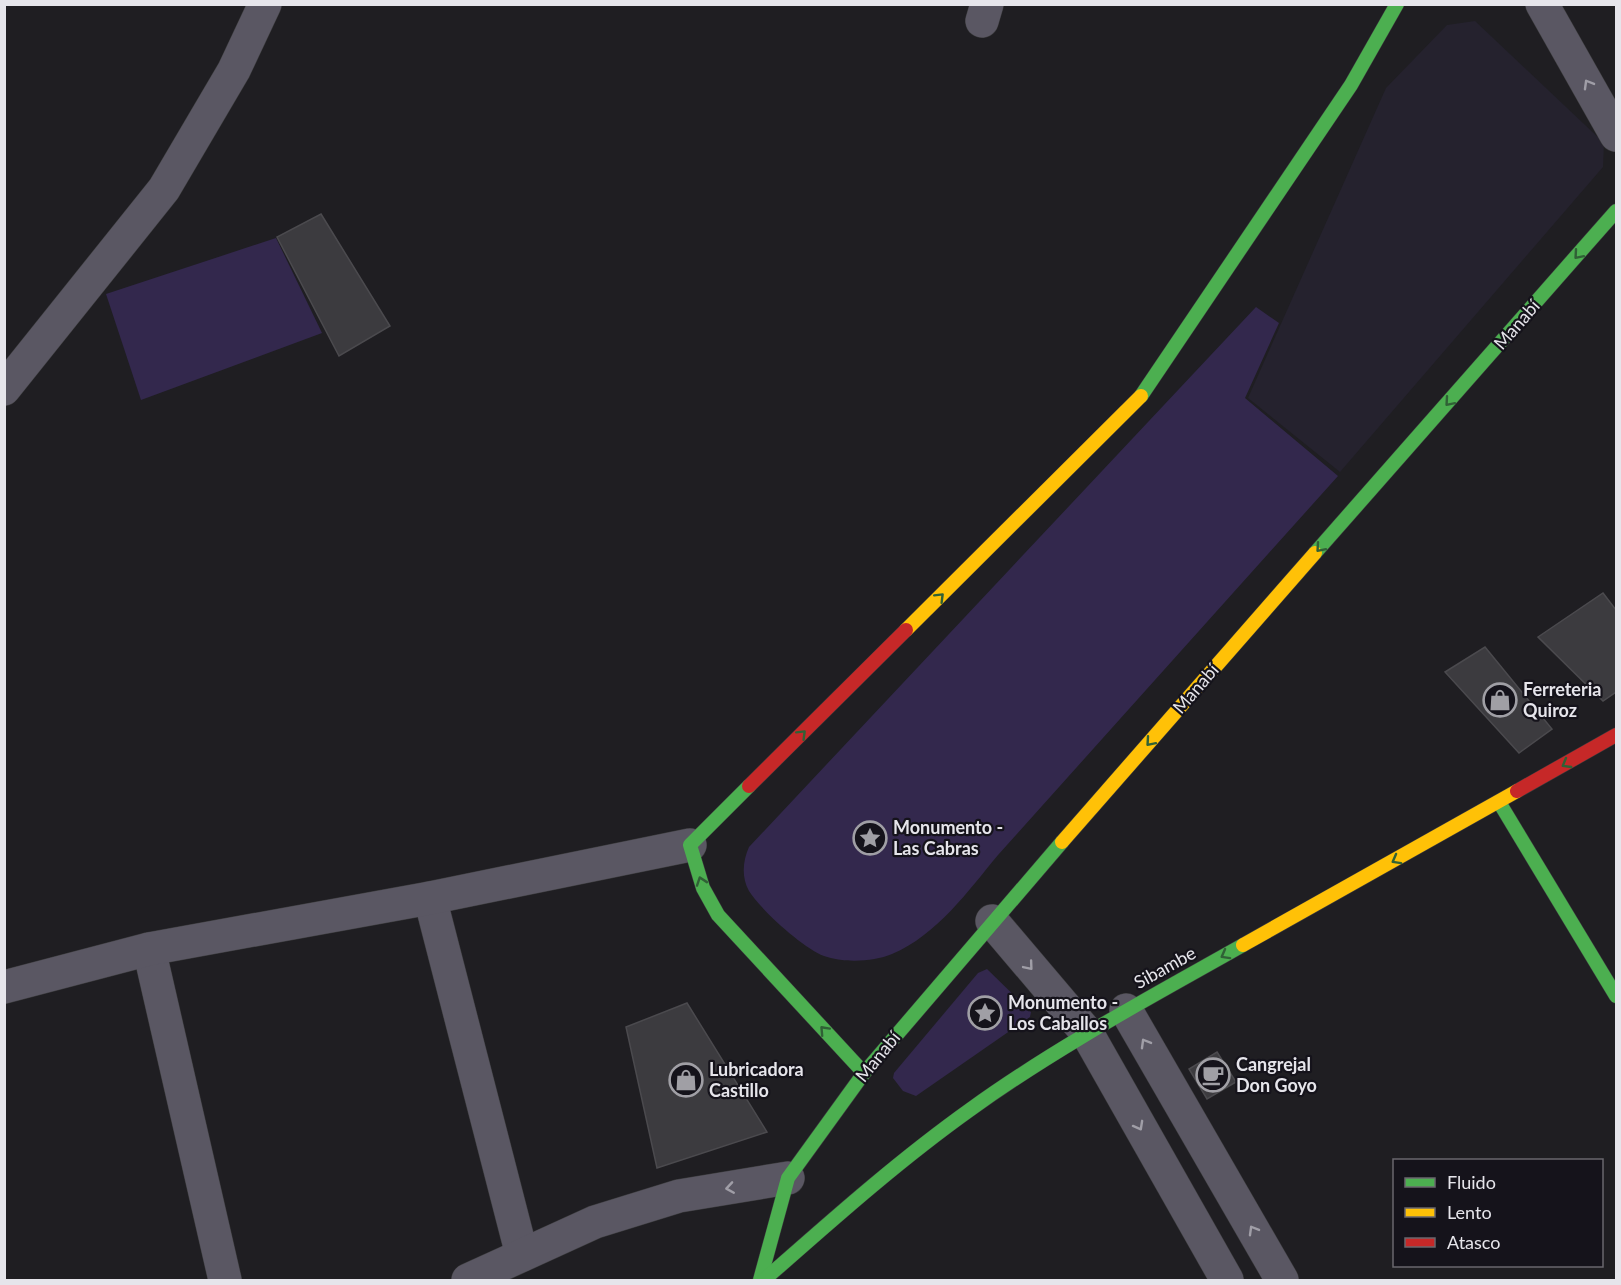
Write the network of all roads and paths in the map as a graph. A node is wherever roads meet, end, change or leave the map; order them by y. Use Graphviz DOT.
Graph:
graph roads {
  1 [pos="265,4"];
  2 [pos="1396,4"];
  3 [pos="1542,4"];
  4 [pos="1617,135"];
  5 [pos="1617,211"];
  6 [pos="4,389"];
  7 [pos="1617,735"];
  8 [pos="1499,802"];
  9 [pos="690,845"];
  10 [pos="430,898"];
  11 [pos="992,921"];
  12 [pos="149,949"];
  13 [pos="4,987"];
  14 [pos="1617,996"];
  15 [pos="1126,1010"];
  16 [pos="1087,1034"];
  17 [pos="864,1073"];
  18 [pos="788,1178"];
  19 [pos="522,1255"];
  20 [pos="225,1281"];
  21 [pos="468,1281"];
  22 [pos="762,1281"];
  23 [pos="1227,1281"];
  24 [pos="1282,1281"];
  1 -- 6 [label="street"];
  9 -- 2 [label="street, one-way"];
  4 -- 3 [label="street, one-way"];
  5 -- 11 [label="street, Manabí, one-way"];
  7 -- 8 [label="street, Sibambe, one-way"];
  8 -- 14 [label="street"];
  8 -- 15 [label="street, Sibambe, one-way"];
  9 -- 10 [label="street"];
  17 -- 9 [label="street, one-way"];
  10 -- 12 [label="street"];
  10 -- 19 [label="street"];
  11 -- 16 [label="street, one-way"];
  11 -- 17 [label="street, Manabí"];
  12 -- 13 [label="street"];
  12 -- 20 [label="street"];
  15 -- 16 [label="street, Sibambe"];
  24 -- 15 [label="street, one-way"];
  16 -- 22 [label="street, Sibambe"];
  16 -- 23 [label="street, one-way"];
  17 -- 18 [label="street, Manabí"];
  18 -- 19 [label="street, one-way"];
  18 -- 22 [label="street, Manabí"];
  19 -- 21 [label="street"];
}
